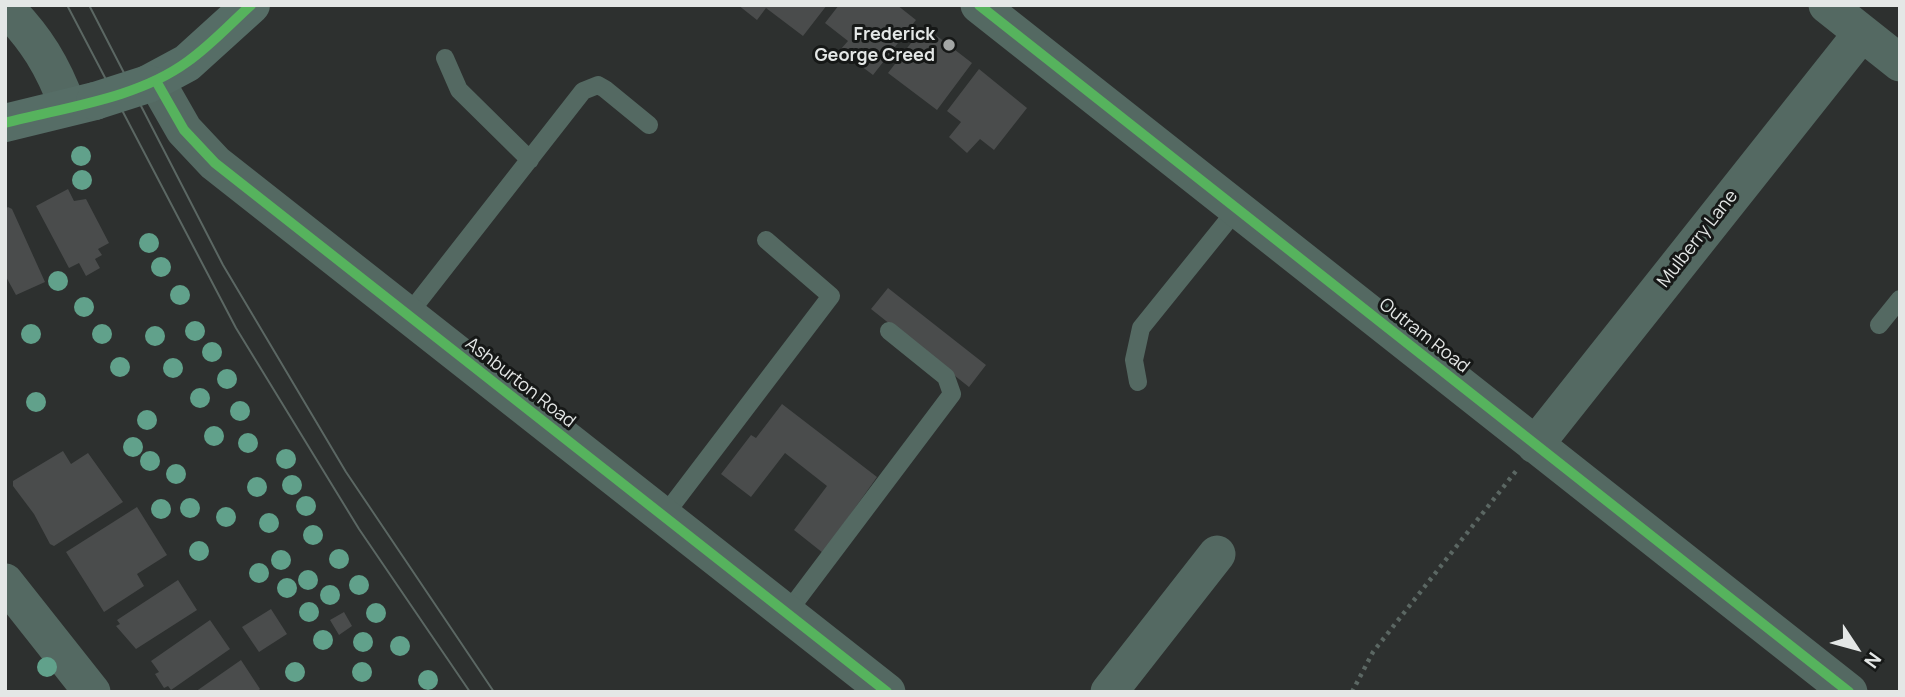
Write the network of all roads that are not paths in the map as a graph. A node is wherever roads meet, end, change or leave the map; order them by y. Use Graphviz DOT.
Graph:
graph roads {
  1 [pos="251,5"];
  2 [pos="979,5"];
  3 [pos="1827,5"];
  4 [pos="5,7"];
  5 [pos="1862,33"];
  6 [pos="445,58"];
  7 [pos="1900,63"];
  8 [pos="152,82"];
  9 [pos="81,104"];
  10 [pos="5,123"];
  11 [pos="649,125"];
  12 [pos="530,160"];
  13 [pos="1237,209"];
  14 [pos="766,240"];
  15 [pos="1900,299"];
  16 [pos="407,316"];
  17 [pos="1879,325"];
  18 [pos="888,331"];
  19 [pos="1138,383"];
  20 [pos="1535,445"];
  21 [pos="663,517"];
  22 [pos="1217,554"];
  23 [pos="5,582"];
  24 [pos="787,613"];
  25 [pos="92,692"];
  26 [pos="887,692"];
  27 [pos="1109,692"];
  28 [pos="1849,692"];
  1 -- 8 [label="highway"];
  2 -- 13 [label="street, Outram Road"];
  3 -- 5 [label="street"];
  4 -- 9 [label="street"];
  5 -- 7 [label="street"];
  5 -- 20 [label="street, Mulberry Lane"];
  6 -- 12 [label="lane"];
  8 -- 9 [label="highway, bridge"];
  8 -- 16 [label="street, Ashburton Road"];
  9 -- 10 [label="highway"];
  11 -- 12 [label="lane"];
  12 -- 16 [label="lane"];
  13 -- 19 [label="lane"];
  13 -- 20 [label="street, Outram Road"];
  14 -- 21 [label="lane"];
  15 -- 17 [label="lane"];
  16 -- 21 [label="street, Ashburton Road"];
  18 -- 24 [label="lane"];
  20 -- 28 [label="street, Outram Road"];
  21 -- 24 [label="street, Ashburton Road"];
  22 -- 27 [label="street"];
  23 -- 25 [label="street"];
  24 -- 26 [label="street, Ashburton Road"];
}
